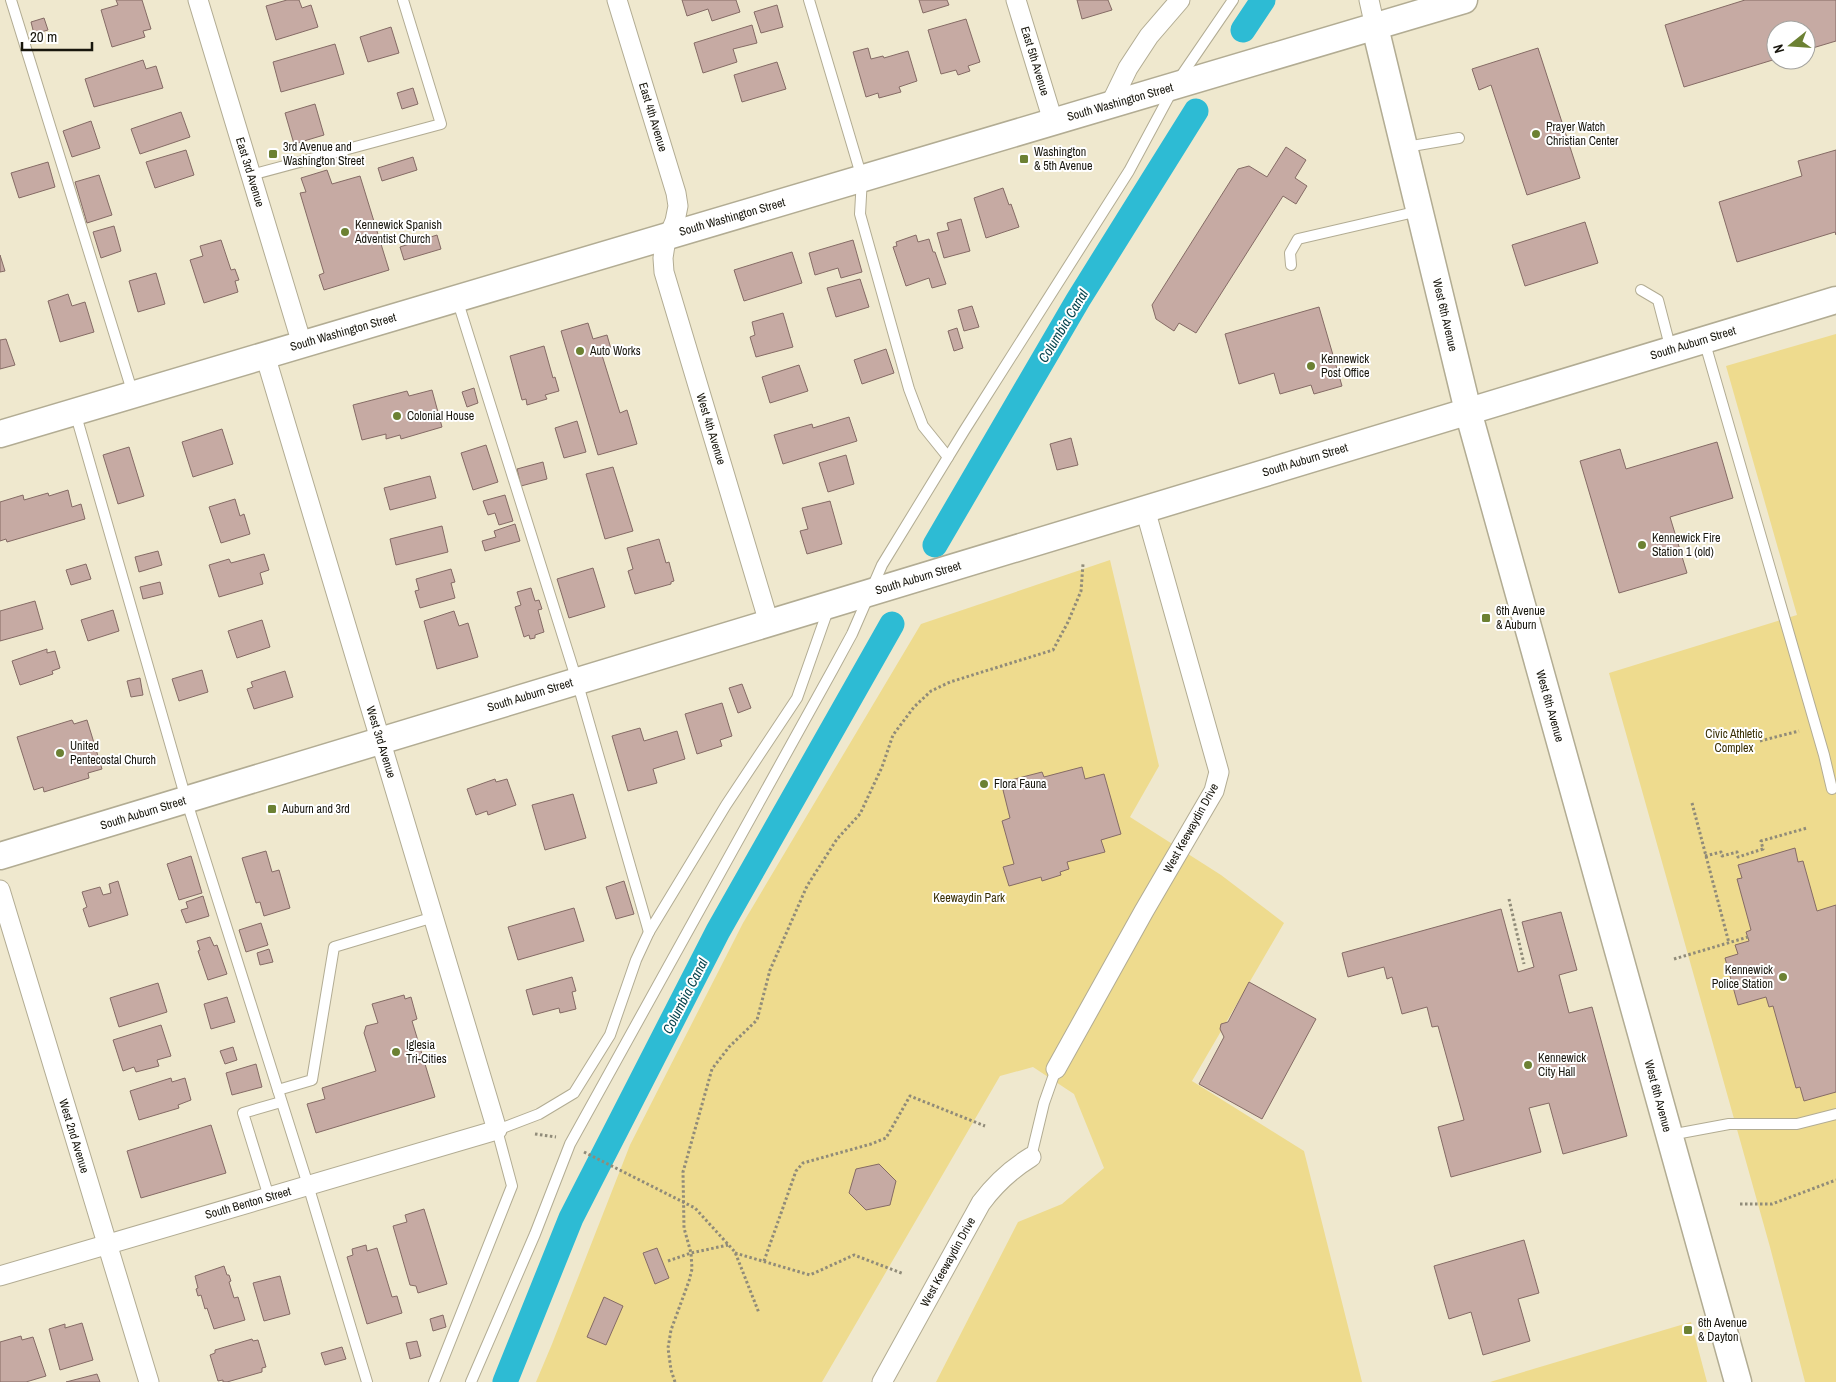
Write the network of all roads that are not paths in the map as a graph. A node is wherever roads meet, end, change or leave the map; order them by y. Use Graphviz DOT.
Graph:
graph roads {
  1 [pos="11,0"];
  2 [pos="198,0"];
  3 [pos="403,0"];
  4 [pos="617,0"];
  5 [pos="809,0"];
  6 [pos="1016,0"];
  7 [pos="1180,0"];
  8 [pos="1233,0"];
  9 [pos="1369,0"];
  10 [pos="1464,0"];
  11 [pos="1375,27"];
  12 [pos="1174,86"];
  13 [pos="1110,105"];
  14 [pos="1053,121"];
  15 [pos="1459,138"];
  16 [pos="1404,147"];
  17 [pos="251,175"];
  18 [pos="862,178"];
  19 [pos="1420,210"];
  20 [pos="671,235"];
  21 [pos="1291,265"];
  22 [pos="1641,290"];
  23 [pos="456,298"];
  24 [pos="1836,300"];
  25 [pos="1704,340"];
  26 [pos="302,344"];
  27 [pos="1671,350"];
  28 [pos="265,355"];
  29 [pos="134,395"];
  30 [pos="1468,411"];
  31 [pos="75,412"];
  32 [pos="0,434"];
  33 [pos="948,457"];
  34 [pos="1145,509"];
  35 [pos="870,592"];
  36 [pos="830,604"];
  37 [pos="769,623"];
  38 [pos="577,681"];
  39 [pos="381,740"];
  40 [pos="1832,789"];
  41 [pos="186,799"];
  42 [pos="0,856"];
  43 [pos="0,890"];
  44 [pos="434,917"];
  45 [pos="649,932"];
  46 [pos="1056,1069"];
  47 [pos="278,1090"];
  48 [pos="281,1102"];
  49 [pos="1836,1114"];
  50 [pos="497,1130"];
  51 [pos="1669,1135"];
  52 [pos="1031,1157"];
  53 [pos="308,1185"];
  54 [pos="269,1197"];
  55 [pos="107,1244"];
  56 [pos="0,1276"];
  57 [pos="149,1382"];
  58 [pos="367,1382"];
  59 [pos="434,1382"];
  60 [pos="471,1382"];
  61 [pos="882,1382"];
  62 [pos="1738,1382"];
  1 -- 29 [label="lane"];
  2 -- 17 [label="street, East 3rd Avenue"];
  3 -- 17 [label="lane"];
  4 -- 20 [label="street, East 4th Avenue"];
  5 -- 18 [label="lane"];
  6 -- 14 [label="street, East 5th Avenue"];
  7 -- 13 [label="street"];
  8 -- 12 [label="lane"];
  9 -- 11 [label="street"];
  10 -- 11 [label="street, South Washington Street"];
  11 -- 12 [label="street, South Washington Street"];
  11 -- 16 [label="street, West 6th Avenue"];
  12 -- 13 [label="street, South Washington Street"];
  12 -- 33 [label="lane"];
  13 -- 14 [label="street, South Washington Street"];
  14 -- 18 [label="street, South Washington Street"];
  15 -- 16 [label="lane"];
  16 -- 19 [label="street, West 6th Avenue"];
  17 -- 26 [label="street, East 3rd Avenue"];
  18 -- 20 [label="street, South Washington Street"];
  18 -- 33 [label="lane"];
  19 -- 21 [label="lane"];
  19 -- 30 [label="street, West 6th Avenue"];
  20 -- 23 [label="street, South Washington Street"];
  20 -- 37 [label="street, West 4th Avenue"];
  22 -- 27 [label="lane"];
  23 -- 26 [label="street, South Washington Street"];
  23 -- 38 [label="lane"];
  24 -- 25 [label="street, South Auburn Street"];
  25 -- 27 [label="street, South Auburn Street"];
  25 -- 40 [label="lane"];
  26 -- 28 [label="street, South Washington Street"];
  27 -- 30 [label="street, South Auburn Street"];
  28 -- 29 [label="street, South Washington Street"];
  28 -- 39 [label="street, West 3rd Avenue"];
  29 -- 31 [label="street, South Washington Street"];
  30 -- 34 [label="street, South Auburn Street"];
  30 -- 51 [label="street, West 6th Avenue"];
  31 -- 32 [label="street, South Washington Street"];
  31 -- 41 [label="lane"];
  33 -- 35 [label="lane"];
  34 -- 35 [label="street, South Auburn Street"];
  34 -- 46 [label="street, West Keewaydin Drive"];
  35 -- 36 [label="street, South Auburn Street"];
  35 -- 60 [label="lane"];
  36 -- 37 [label="street, South Auburn Street"];
  36 -- 45 [label="lane"];
  37 -- 38 [label="street, South Auburn Street"];
  38 -- 39 [label="street, South Auburn Street"];
  38 -- 45 [label="lane"];
  39 -- 41 [label="street, South Auburn Street"];
  39 -- 44 [label="street, West 3rd Avenue"];
  41 -- 42 [label="street, South Auburn Street"];
  41 -- 47 [label="lane"];
  43 -- 55 [label="street, West 2nd Avenue"];
  44 -- 47 [label="lane"];
  44 -- 50 [label="street, West 3rd Avenue"];
  45 -- 50 [label="lane"];
  46 -- 52 [label="lane"];
  47 -- 48 [label="lane"];
  48 -- 53 [label="lane"];
  48 -- 54 [label="lane"];
  49 -- 51 [label="lane"];
  50 -- 53 [label="street, South Benton Street"];
  50 -- 59 [label="lane"];
  51 -- 62 [label="street, West 6th Avenue"];
  52 -- 61 [label="street, West Keewaydin Drive"];
  53 -- 54 [label="street, South Benton Street"];
  53 -- 58 [label="lane"];
  54 -- 55 [label="street, South Benton Street"];
  55 -- 56 [label="street, South Benton Street"];
  55 -- 57 [label="street, West 2nd Avenue"];
}
